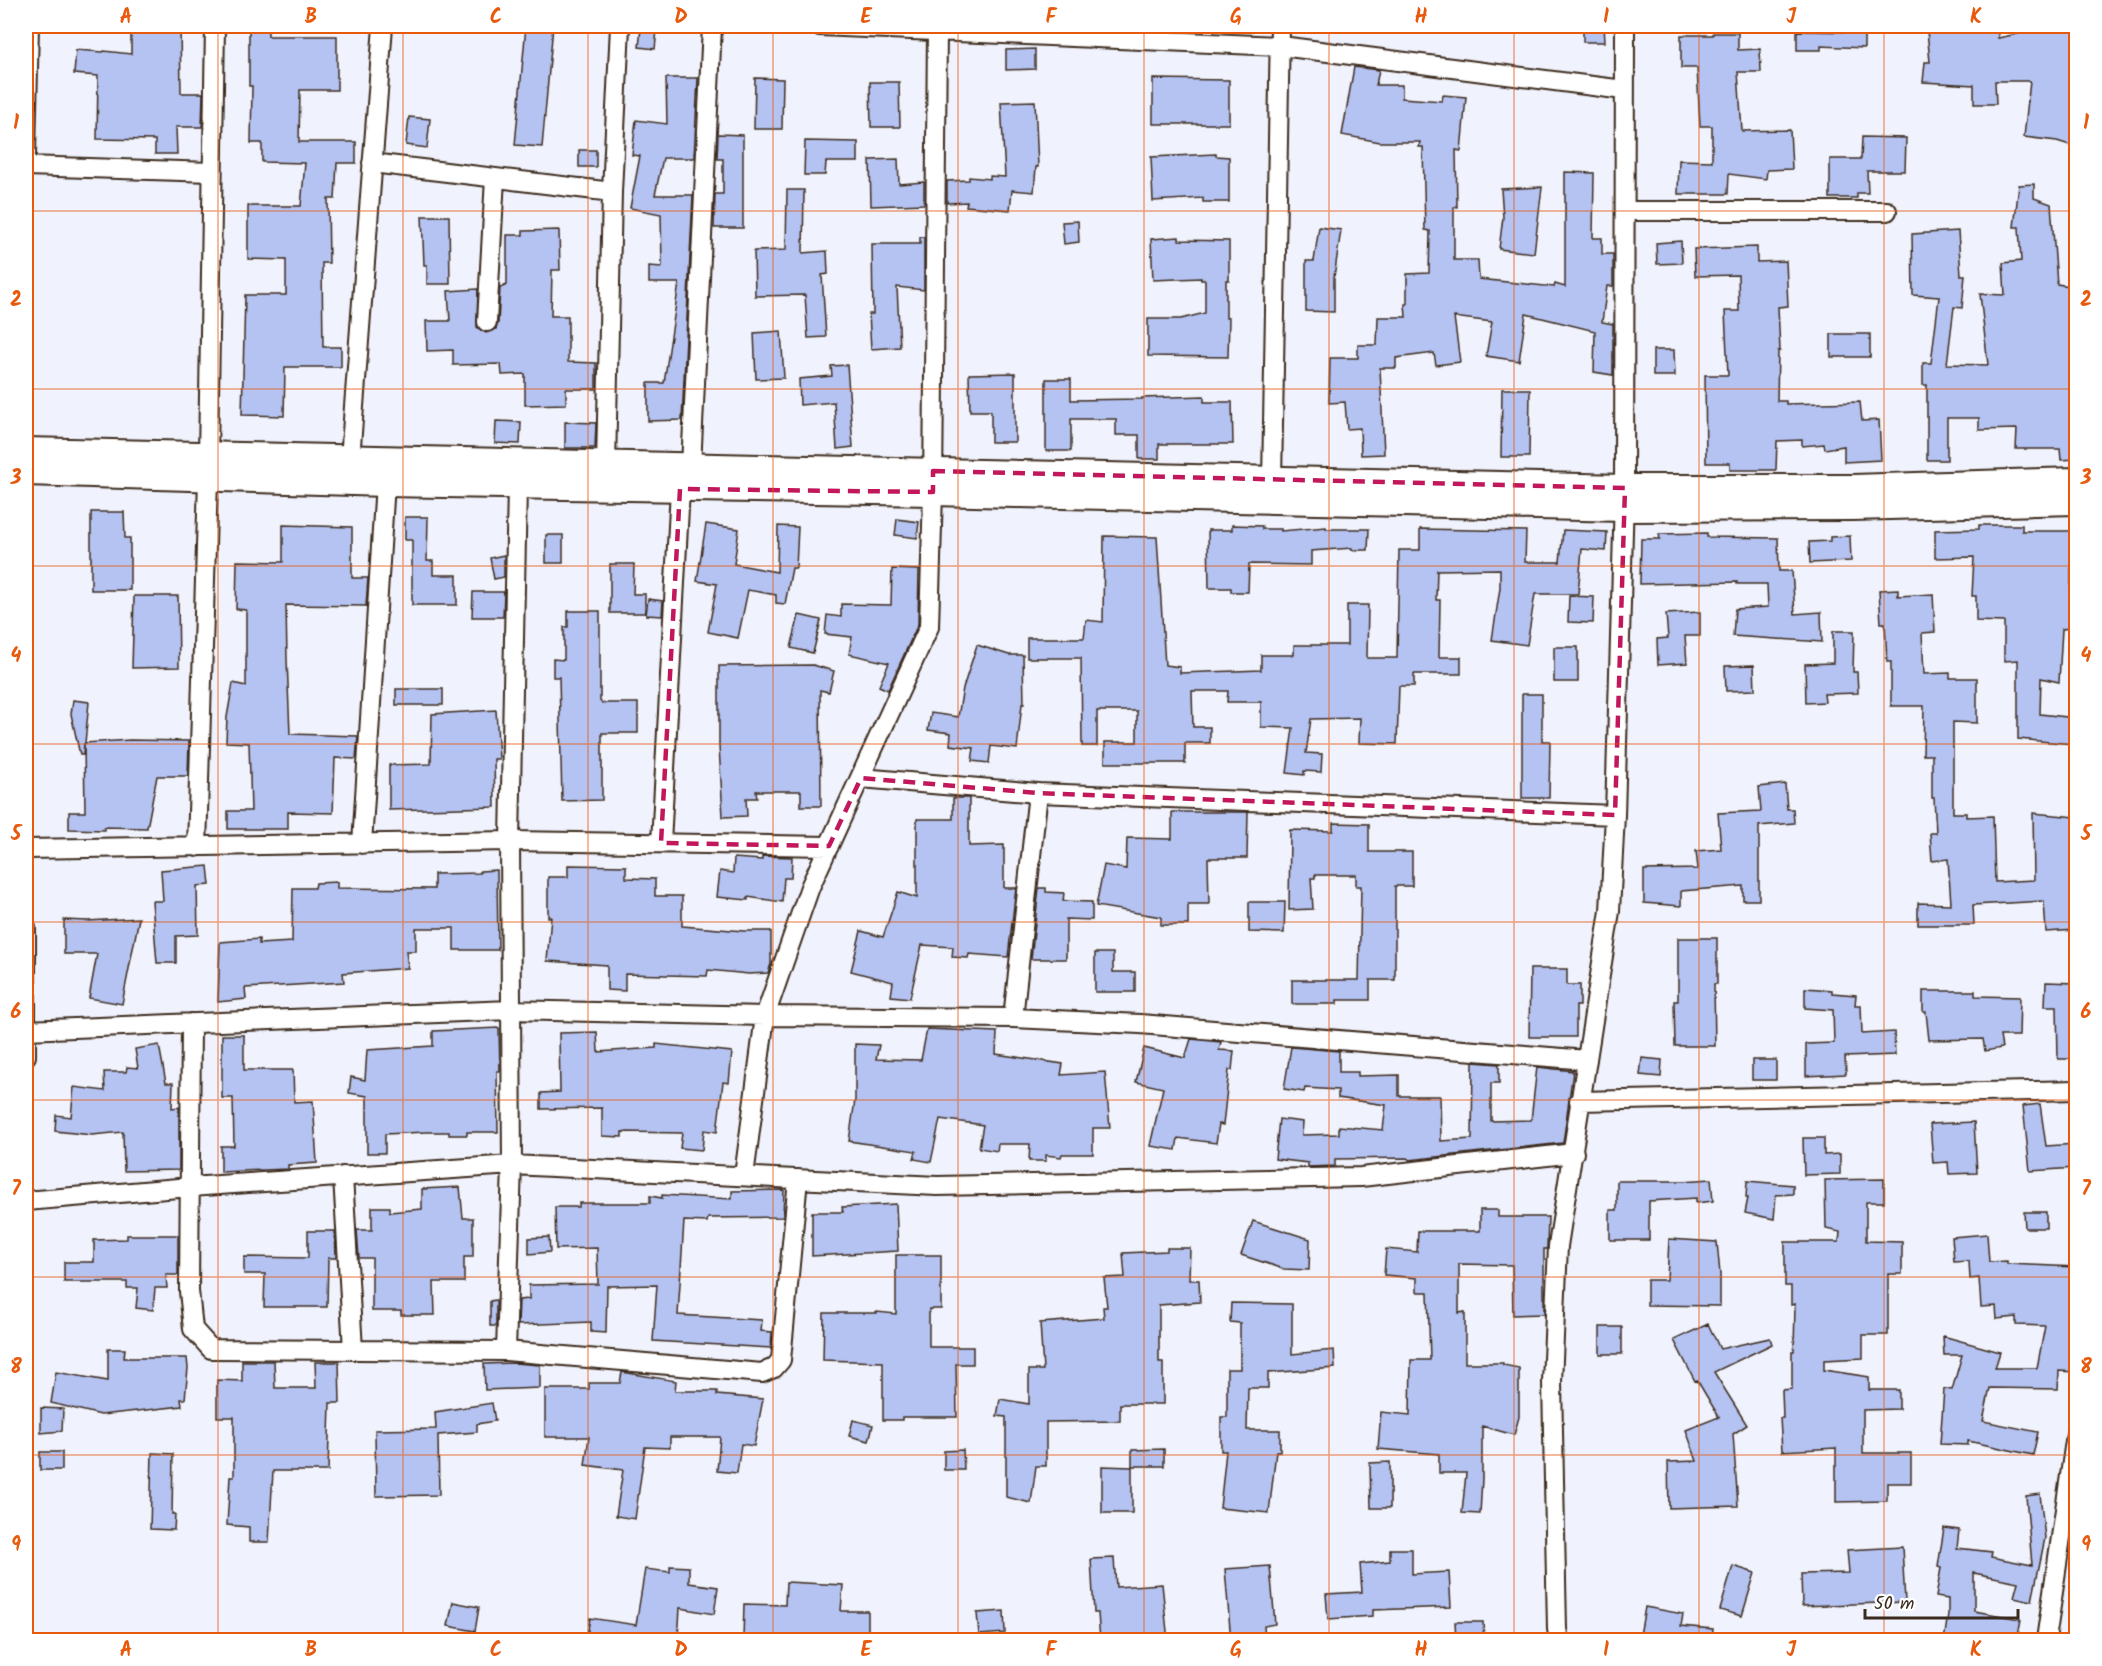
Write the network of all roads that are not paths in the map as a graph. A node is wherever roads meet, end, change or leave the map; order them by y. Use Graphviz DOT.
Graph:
graph roads {
  1 [pos="214,26"];
  2 [pos="383,26"];
  3 [pos="620,26"];
  4 [pos="712,26"];
  5 [pos="820,26"];
  6 [pos="1281,26"];
  7 [pos="1625,26"];
  8 [pos="937,30"];
  9 [pos="28,31"];
  10 [pos="1281,45"];
  11 [pos="1624,90"];
  12 [pos="26,154"];
  13 [pos="372,164"];
  14 [pos="26,166"];
  15 [pos="212,172"];
  16 [pos="495,178"];
  17 [pos="612,192"];
  18 [pos="1626,211"];
  19 [pos="1887,211"];
  20 [pos="488,322"];
  21 [pos="26,451"];
  22 [pos="350,459"];
  23 [pos="606,465"];
  24 [pos="208,468"];
  25 [pos="26,472"];
  26 [pos="685,478"];
  27 [pos="1272,481"];
  28 [pos="2076,481"];
  29 [pos="933,482"];
  30 [pos="385,483"];
  31 [pos="517,486"];
  32 [pos="1624,498"];
  33 [pos="2076,501"];
  34 [pos="861,778"];
  35 [pos="1038,793"];
  36 [pos="1615,815"];
  37 [pos="510,842"];
  38 [pos="661,843"];
  39 [pos="362,844"];
  40 [pos="829,846"];
  41 [pos="197,847"];
  42 [pos="26,849"];
  43 [pos="26,928"];
  44 [pos="510,1010"];
  45 [pos="765,1016"];
  46 [pos="1013,1018"];
  47 [pos="191,1023"];
  48 [pos="26,1030"];
  49 [pos="26,1056"];
  50 [pos="1587,1060"];
  51 [pos="2076,1090"];
  52 [pos="1579,1101"];
  53 [pos="1574,1153"];
  54 [pos="512,1165"];
  55 [pos="343,1176"];
  56 [pos="744,1176"];
  57 [pos="798,1179"];
  58 [pos="190,1187"];
  59 [pos="26,1201"];
  60 [pos="353,1350"];
  61 [pos="506,1351"];
  62 [pos="2076,1434"];
  63 [pos="1559,1641"];
  64 [pos="2046,1641"];
  1 -- 15 [label="street"];
  2 -- 13 [label="street"];
  3 -- 17 [label="street"];
  4 -- 26 [label="street"];
  5 -- 8 [label="street"];
  6 -- 10 [label="street"];
  7 -- 11 [label="street"];
  8 -- 10 [label="street"];
  8 -- 29 [label="street"];
  9 -- 12 [label="street"];
  10 -- 11 [label="street"];
  10 -- 27 [label="street"];
  11 -- 18 [label="street"];
  13 -- 16 [label="street"];
  13 -- 22 [label="street"];
  14 -- 15 [label="street"];
  15 -- 24 [label="street"];
  16 -- 17 [label="street"];
  16 -- 20 [label="street"];
  17 -- 23 [label="street"];
  18 -- 19 [label="street"];
  18 -- 32 [label="street"];
  21 -- 24 [label="main road"];
  22 -- 23 [label="main road"];
  22 -- 24 [label="main road"];
  23 -- 26 [label="main road"];
  24 -- 25 [label="main road"];
  24 -- 30 [label="main road"];
  24 -- 41 [label="street"];
  26 -- 29 [label="main road"];
  26 -- 31 [label="main road"];
  26 -- 38 [label="street"];
  27 -- 29 [label="main road"];
  27 -- 32 [label="main road"];
  28 -- 32 [label="main road"];
  29 -- 32 [label="main road"];
  29 -- 34 [label="street"];
  30 -- 31 [label="main road"];
  30 -- 39 [label="street"];
  31 -- 37 [label="street"];
  32 -- 33 [label="main road"];
  32 -- 36 [label="street"];
  34 -- 35 [label="street"];
  34 -- 40 [label="street"];
  35 -- 36 [label="street"];
  35 -- 46 [label="street"];
  36 -- 50 [label="street"];
  37 -- 38 [label="street"];
  37 -- 39 [label="street"];
  37 -- 44 [label="street"];
  38 -- 40 [label="street"];
  39 -- 41 [label="street"];
  40 -- 45 [label="street"];
  41 -- 42 [label="street"];
  43 -- 48 [label="street"];
  44 -- 45 [label="street"];
  44 -- 47 [label="street"];
  44 -- 54 [label="street"];
  45 -- 46 [label="street"];
  45 -- 56 [label="street"];
  46 -- 50 [label="street"];
  47 -- 48 [label="street"];
  47 -- 58 [label="street"];
  48 -- 49 [label="street"];
  50 -- 52 [label="street"];
  51 -- 52 [label="street"];
  52 -- 53 [label="street"];
  53 -- 57 [label="street"];
  53 -- 63 [label="street"];
  54 -- 55 [label="street"];
  54 -- 56 [label="street"];
  54 -- 61 [label="street"];
  55 -- 58 [label="street"];
  55 -- 60 [label="street"];
  56 -- 57 [label="street"];
  57 -- 61 [label="street"];
  58 -- 59 [label="street"];
  58 -- 60 [label="street"];
  60 -- 61 [label="street"];
  62 -- 64 [label="street"];
}
